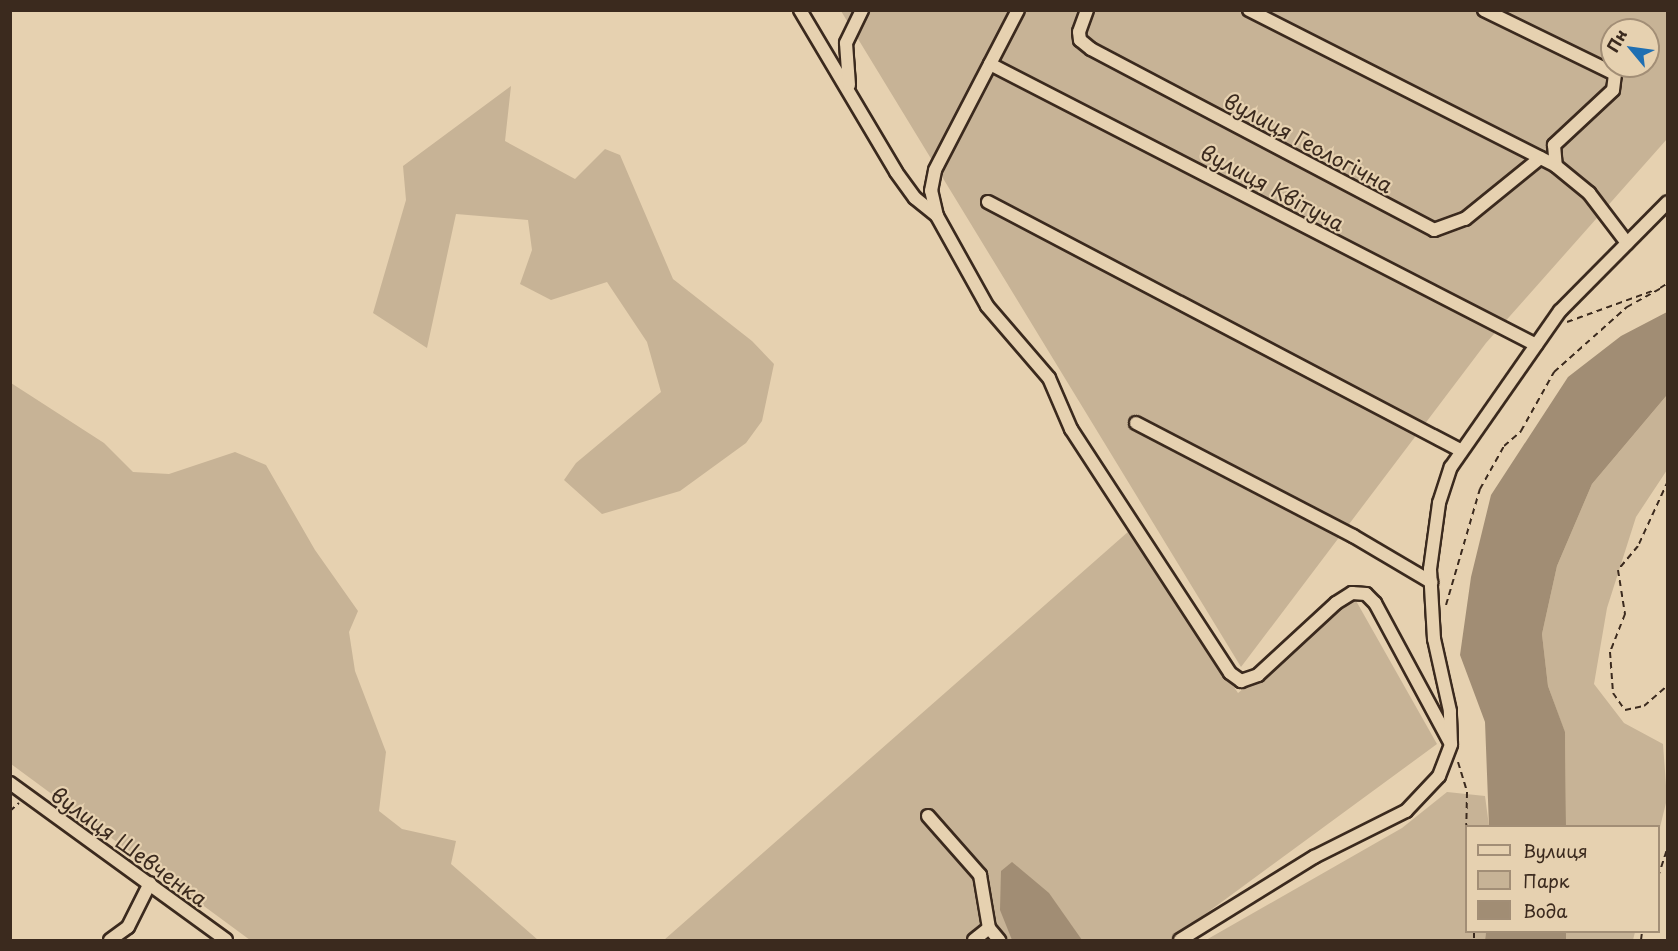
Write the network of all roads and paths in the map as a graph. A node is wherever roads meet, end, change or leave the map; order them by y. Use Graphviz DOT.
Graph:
graph roads {
  1 [pos="800,10"];
  2 [pos="862,10"];
  3 [pos="1018,10"];
  4 [pos="1087,10"];
  5 [pos="1249,10"];
  6 [pos="1484,10"];
  7 [pos="990,64"];
  8 [pos="850,92"];
  9 [pos="1540,158"];
  10 [pos="1556,166"];
  11 [pos="988,202"];
  12 [pos="1668,202"];
  13 [pos="937,216"];
  14 [pos="1627,243"];
  15 [pos="1668,283"];
  16 [pos="1661,288"];
  17 [pos="1550,326"];
  18 [pos="1536,345"];
  19 [pos="1136,423"];
  20 [pos="1460,450"];
  21 [pos="1668,481"];
  22 [pos="1431,582"];
  23 [pos="1442,616"];
  24 [pos="1668,685"];
  25 [pos="1451,744"];
  26 [pos="10,783"];
  27 [pos="928,816"];
  28 [pos="1467,825"];
  29 [pos="1668,847"];
  30 [pos="1660,874"];
  31 [pos="150,884"];
  32 [pos="989,928"];
  33 [pos="110,940"];
  34 [pos="226,940"];
  35 [pos="974,940"];
  36 [pos="999,940"];
  37 [pos="1180,940"];
  1 -- 8 [label="street"];
  2 -- 8 [label="street"];
  3 -- 7 [label="street"];
  4 -- 9 [label="street, вулиця Геологічна"];
  5 -- 9 [label="street"];
  6 -- 10 [label="street"];
  7 -- 13 [label="street"];
  7 -- 18 [label="street, вулиця Квітуча"];
  8 -- 13 [label="street"];
  9 -- 10 [label="street"];
  10 -- 14 [label="street"];
  11 -- 20 [label="street"];
  12 -- 14 [label="street"];
  13 -- 25 [label="street"];
  14 -- 17 [label="street"];
  15 -- 16 [label="path"];
  16 -- 17 [label="path"];
  16 -- 23 [label="path"];
  17 -- 18 [label="street"];
  18 -- 20 [label="street"];
  19 -- 22 [label="street"];
  20 -- 22 [label="street"];
  21 -- 24 [label="path"];
  22 -- 25 [label="street"];
  25 -- 28 [label="path"];
  25 -- 37 [label="street"];
  26 -- 31 [label="street, вулиця Шевченка"];
  27 -- 32 [label="street"];
  29 -- 30 [label="path"];
  31 -- 33 [label="street"];
  31 -- 34 [label="street, вулиця Шевченка"];
  32 -- 35 [label="street"];
  32 -- 36 [label="street"];
}
